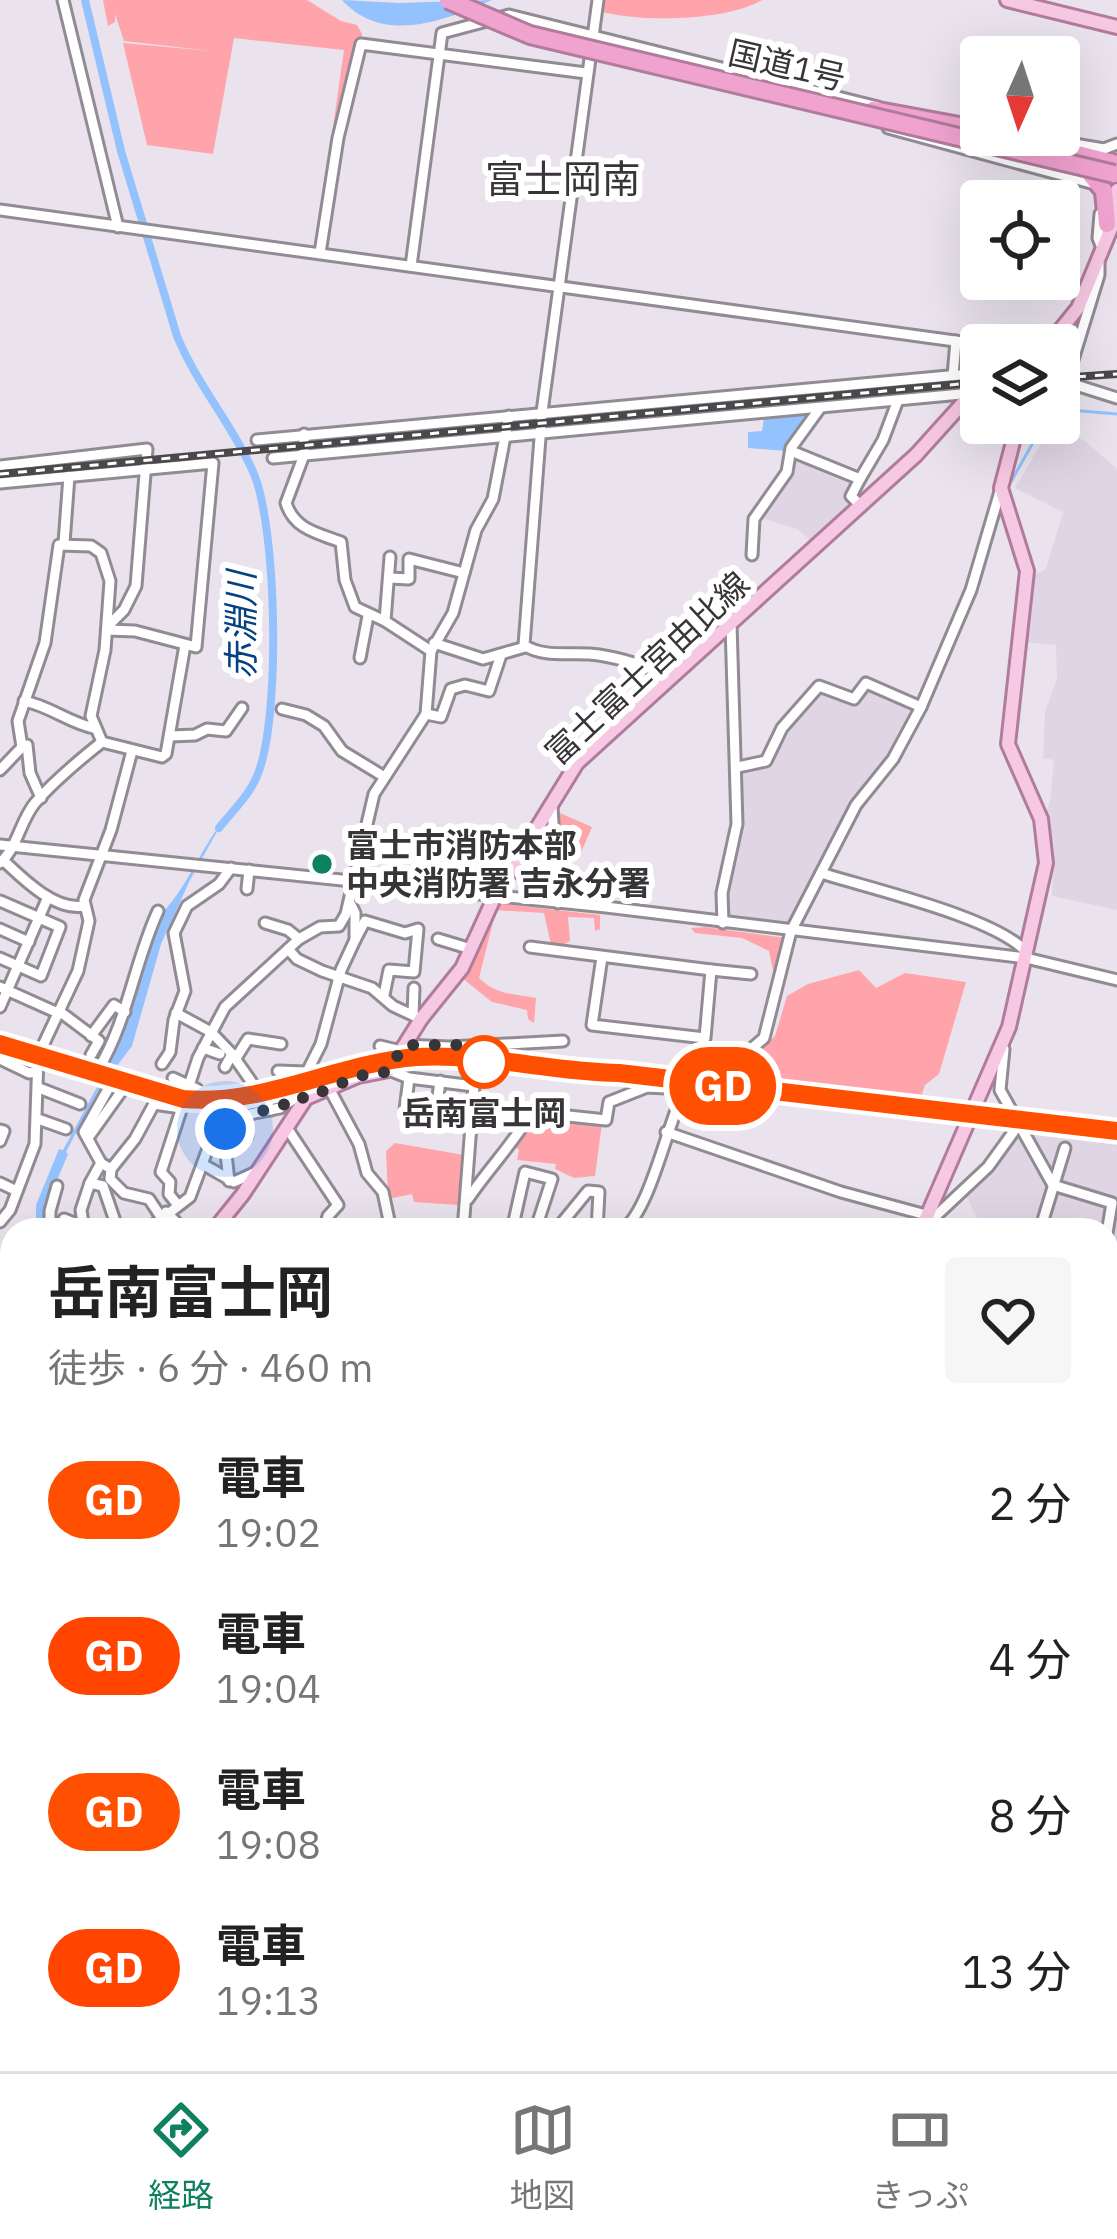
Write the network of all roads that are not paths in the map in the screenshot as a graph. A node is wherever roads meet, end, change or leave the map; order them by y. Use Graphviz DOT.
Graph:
graph roads {
  1 [pos="63,0"];
  2 [pos="448,0"];
  3 [pos="464,0"];
  4 [pos="1007,0"];
  5 [pos="597,1"];
  6 [pos="483,22"];
  7 [pos="1117,27"];
  8 [pos="592,38"];
  9 [pos="589,52"];
  10 [pos="440,54"];
  11 [pos="586,73"];
  12 [pos="871,113"];
  13 [pos="960,124"];
  14 [pos="960,125"];
  15 [pos="960,134"];
  16 [pos="1080,145"];
  17 [pos="1117,148"];
  18 [pos="1080,154"];
  19 [pos="1090,154"];
  20 [pos="1049,156"];
  21 [pos="1117,171"];
  22 [pos="1090,175"];
  23 [pos="1117,190"];
  24 [pos="0,210"];
  25 [pos="121,227"];
  26 [pos="1109,233"];
  27 [pos="320,253"];
  28 [pos="411,266"];
  29 [pos="559,287"];
  30 [pos="1083,311"];
  31 [pos="1070,324"];
  32 [pos="1080,324"];
  33 [pos="956,341"];
  34 [pos="960,342"];
  35 [pos="960,375"];
  36 [pos="952,376"];
  37 [pos="1080,388"];
  38 [pos="960,391"];
  39 [pos="1117,398"];
  40 [pos="898,400"];
  41 [pos="960,407"];
  42 [pos="820,408"];
  43 [pos="542,412"];
  44 [pos="508,416"];
  45 [pos="542,433"];
  46 [pos="304,434"];
  47 [pos="508,436"];
  48 [pos="257,440"];
  49 [pos="1013,444"];
  50 [pos="790,451"];
  51 [pos="304,455"];
  52 [pos="273,458"];
  53 [pos="0,466"];
  54 [pos="147,467"];
  55 [pos="69,476"];
  56 [pos="860,479"];
  57 [pos="0,483"];
  58 [pos="1001,488"];
  59 [pos="861,506"];
  60 [pos="64,543"];
  61 [pos="752,554"];
  62 [pos="390,557"];
  63 [pos="464,573"];
  64 [pos="391,578"];
  65 [pos="368,616"];
  66 [pos="385,621"];
  67 [pos="731,624"];
  68 [pos="108,628"];
  69 [pos="185,645"];
  70 [pos="525,646"];
  71 [pos="433,647"];
  72 [pos="501,655"];
  73 [pos="360,658"];
  74 [pos="672,677"];
  75 [pos="24,701"];
  76 [pos="921,707"];
  77 [pos="242,708"];
  78 [pos="281,709"];
  79 [pos="426,715"];
  80 [pos="94,728"];
  81 [pos="171,736"];
  82 [pos="102,742"];
  83 [pos="22,747"];
  84 [pos="132,751"];
  85 [pos="738,766"];
  86 [pos="0,770"];
  87 [pos="383,776"];
  88 [pos="41,797"];
  89 [pos="552,800"];
  90 [pos="0,845"];
  91 [pos="14,847"];
  92 [pos="101,855"];
  93 [pos="2,862"];
  94 [pos="231,868"];
  95 [pos="249,870"];
  96 [pos="821,873"];
  97 [pos="356,881"];
  98 [pos="247,890"];
  99 [pos="495,896"];
  100 [pos="48,897"];
  101 [pos="0,901"];
  102 [pos="350,903"];
  103 [pos="559,903"];
  104 [pos="84,906"];
  105 [pos="158,911"];
  106 [pos="39,919"];
  107 [pos="265,923"];
  108 [pos="723,923"];
  109 [pos="0,929"];
  110 [pos="791,931"];
  111 [pos="438,938"];
  112 [pos="299,939"];
  113 [pos="355,940"];
  114 [pos="28,942"];
  115 [pos="530,947"];
  116 [pos="288,949"];
  117 [pos="471,949"];
  118 [pos="1026,956"];
  119 [pos="602,957"];
  120 [pos="0,958"];
  121 [pos="18,966"];
  122 [pos="711,970"];
  123 [pos="752,974"];
  124 [pos="339,976"];
  125 [pos="599,977"];
  126 [pos="617,979"];
  127 [pos="1117,980"];
  128 [pos="170,982"];
  129 [pos="186,983"];
  130 [pos="414,988"];
  131 [pos="4,989"];
  132 [pos="219,990"];
  133 [pos="384,995"];
  134 [pos="232,998"];
  135 [pos="0,1007"];
  136 [pos="59,1012"];
  137 [pos="125,1012"];
  138 [pos="176,1013"];
  139 [pos="417,1017"];
  140 [pos="211,1032"];
  141 [pos="91,1036"];
  142 [pos="1005,1037"];
  143 [pos="563,1041"];
  144 [pos="281,1044"];
  145 [pos="380,1046"];
  146 [pos="403,1048"];
  147 [pos="201,1053"];
  148 [pos="39,1054"];
  149 [pos="91,1055"];
  150 [pos="0,1059"];
  151 [pos="225,1060"];
  152 [pos="162,1064"];
  153 [pos="389,1070"];
  154 [pos="278,1071"];
  155 [pos="37,1072"];
  156 [pos="306,1072"];
  157 [pos="173,1078"];
  158 [pos="409,1078"];
  159 [pos="440,1081"];
  160 [pos="111,1084"];
  161 [pos="193,1087"];
  162 [pos="39,1088"];
  163 [pos="329,1088"];
  164 [pos="123,1089"];
  165 [pos="684,1089"];
  166 [pos="303,1097"];
  167 [pos="80,1104"];
  168 [pos="474,1106"];
  169 [pos="181,1108"];
  170 [pos="271,1110"];
  171 [pos="405,1111"];
  172 [pos="532,1112"];
  173 [pos="242,1115"];
  174 [pos="38,1119"];
  175 [pos="435,1120"];
  176 [pos="223,1127"];
  177 [pos="1017,1127"];
  178 [pos="287,1128"];
  179 [pos="0,1130"];
  180 [pos="66,1130"];
  181 [pos="666,1132"];
  182 [pos="247,1136"];
  183 [pos="88,1138"];
  184 [pos="0,1142"];
  185 [pos="1065,1148"];
  186 [pos="204,1165"];
  187 [pos="106,1166"];
  188 [pos="258,1171"];
  189 [pos="229,1181"];
  190 [pos="90,1183"];
  191 [pos="0,1184"];
  192 [pos="1053,1185"];
  193 [pos="123,1187"];
  194 [pos="17,1191"];
  195 [pos="465,1203"];
  196 [pos="177,1204"];
  197 [pos="124,1207"];
  198 [pos="81,1210"];
  199 [pos="2,1215"];
  200 [pos="164,1215"];
  201 [pos="926,1215"];
  202 [pos="50,1218"];
  203 [pos="82,1218"];
  204 [pos="114,1218"];
  205 [pos="161,1218"];
  206 [pos="168,1218"];
  207 [pos="223,1218"];
  208 [pos="328,1218"];
  209 [pos="388,1218"];
  210 [pos="464,1218"];
  211 [pos="514,1218"];
  212 [pos="539,1218"];
  213 [pos="566,1218"];
  214 [pos="598,1218"];
  215 [pos="634,1218"];
  216 [pos="925,1218"];
  217 [pos="934,1218"];
  218 [pos="1043,1218"];
  219 [pos="1110,1218"];
  1 -- 25 [label="street"];
  2 -- 12 [label="highway, 国道1号, bridge"];
  3 -- 12 [label="highway, 国道1号, bridge"];
  4 -- 7 [label="main road"];
  5 -- 8 [label="street"];
  6 -- 8 [label="street"];
  6 -- 9 [label="street"];
  6 -- 10 [label="street"];
  8 -- 9 [label="street"];
  8 -- 13 [label="street"];
  9 -- 11 [label="street"];
  9 -- 26 [label="street"];
  10 -- 11 [label="street"];
  10 -- 27 [label="street"];
  10 -- 28 [label="street"];
  11 -- 29 [label="street"];
  12 -- 14 [label="highway, bridge"];
  12 -- 15 [label="highway, bridge"];
  12 -- 21 [label="highway, 国道1号, bridge"];
  16 -- 17 [label="street"];
  17 -- 19 [label="highway"];
  18 -- 19 [label="highway"];
  19 -- 21 [label="highway"];
  20 -- 22 [label="highway"];
  21 -- 22 [label="highway"];
  22 -- 26 [label="highway"];
  23 -- 26 [label="main road"];
  24 -- 25 [label="street"];
  25 -- 27 [label="street"];
  26 -- 30 [label="main road"];
  27 -- 28 [label="street"];
  28 -- 29 [label="street"];
  29 -- 33 [label="street"];
  29 -- 43 [label="street"];
  30 -- 31 [label="main road"];
  30 -- 32 [label="street"];
  33 -- 34 [label="street"];
  33 -- 36 [label="street"];
  35 -- 36 [label="street"];
  36 -- 43 [label="street"];
  37 -- 39 [label="street"];
  38 -- 40 [label="street"];
  40 -- 42 [label="street"];
  40 -- 56 [label="street"];
  41 -- 59 [label="main road, 富士富士宮由比線"];
  42 -- 45 [label="street"];
  42 -- 50 [label="street"];
  43 -- 44 [label="street"];
  43 -- 45 [label="street"];
  44 -- 46 [label="street"];
  44 -- 47 [label="street"];
  45 -- 47 [label="street"];
  45 -- 70 [label="street"];
  46 -- 48 [label="street"];
  46 -- 51 [label="street"];
  47 -- 51 [label="street"];
  47 -- 63 [label="street"];
  49 -- 58 [label="main road"];
  50 -- 56 [label="street"];
  50 -- 61 [label="street"];
  51 -- 52 [label="street"];
  51 -- 65 [label="street"];
  53 -- 54 [label="street"];
  54 -- 55 [label="street"];
  54 -- 68 [label="street"];
  54 -- 69 [label="street"];
  55 -- 57 [label="street"];
  55 -- 60 [label="street"];
  56 -- 59 [label="street"];
  58 -- 76 [label="street"];
  58 -- 118 [label="main road"];
  59 -- 67 [label="main road, 富士富士宮由比線"];
  60 -- 68 [label="street"];
  60 -- 75 [label="street"];
  62 -- 64 [label="street"];
  63 -- 64 [label="street"];
  63 -- 71 [label="street"];
  64 -- 66 [label="street"];
  65 -- 66 [label="street"];
  65 -- 73 [label="street"];
  66 -- 71 [label="street"];
  67 -- 74 [label="main road, 富士富士宮由比線"];
  67 -- 85 [label="street"];
  68 -- 69 [label="street"];
  68 -- 80 [label="street"];
  69 -- 81 [label="street"];
  70 -- 72 [label="street"];
  70 -- 74 [label="street"];
  71 -- 72 [label="street"];
  71 -- 79 [label="street"];
  72 -- 79 [label="street"];
  74 -- 89 [label="main road, 富士富士宮由比線"];
  75 -- 80 [label="street"];
  75 -- 83 [label="street"];
  76 -- 85 [label="street"];
  76 -- 96 [label="street"];
  77 -- 81 [label="street"];
  78 -- 87 [label="street"];
  79 -- 87 [label="street"];
  80 -- 82 [label="street"];
  81 -- 84 [label="street"];
  82 -- 84 [label="street"];
  82 -- 88 [label="street"];
  83 -- 86 [label="street"];
  83 -- 88 [label="street"];
  84 -- 92 [label="street"];
  85 -- 108 [label="street"];
  87 -- 97 [label="street"];
  88 -- 91 [label="street"];
  89 -- 99 [label="main road, 富士富士宮由比線"];
  89 -- 103 [label="street"];
  90 -- 91 [label="street"];
  91 -- 92 [label="street"];
  91 -- 93 [label="street"];
  92 -- 94 [label="street"];
  92 -- 104 [label="street"];
  93 -- 100 [label="street"];
  94 -- 95 [label="street"];
  94 -- 129 [label="street"];
  95 -- 97 [label="street"];
  95 -- 98 [label="street"];
  96 -- 110 [label="street"];
  96 -- 118 [label="street"];
  97 -- 99 [label="street"];
  97 -- 102 [label="street"];
  99 -- 103 [label="street"];
  99 -- 117 [label="main road, 富士富士宮由比線"];
  100 -- 104 [label="street"];
  100 -- 106 [label="street"];
  101 -- 106 [label="street"];
  102 -- 112 [label="street"];
  102 -- 113 [label="street"];
  103 -- 108 [label="street"];
  104 -- 136 [label="street"];
  105 -- 137 [label="street"];
  106 -- 114 [label="street"];
  106 -- 121 [label="street"];
  107 -- 112 [label="street"];
  108 -- 110 [label="street"];
  109 -- 114 [label="street"];
  110 -- 118 [label="street"];
  110 -- 165 [label="street"];
  111 -- 117 [label="street"];
  112 -- 116 [label="street"];
  113 -- 124 [label="street"];
  113 -- 133 [label="street"];
  114 -- 121 [label="street"];
  115 -- 119 [label="street"];
  116 -- 124 [label="street"];
  116 -- 134 [label="street"];
  117 -- 139 [label="main road, 富士富士宮由比線"];
  118 -- 127 [label="street"];
  118 -- 142 [label="main road"];
  119 -- 122 [label="street"];
  119 -- 125 [label="street"];
  120 -- 121 [label="street"];
  121 -- 131 [label="street"];
  122 -- 123 [label="street"];
  122 -- 125 [label="street"];
  124 -- 133 [label="street"];
  124 -- 156 [label="street"];
  125 -- 126 [label="street"];
  128 -- 129 [label="street"];
  129 -- 138 [label="street"];
  130 -- 139 [label="street"];
  131 -- 135 [label="street"];
  131 -- 136 [label="street"];
  132 -- 134 [label="street"];
  133 -- 139 [label="street"];
  134 -- 140 [label="street"];
  136 -- 141 [label="street"];
  136 -- 148 [label="street"];
  137 -- 141 [label="street"];
  137 -- 148 [label="street"];
  138 -- 140 [label="street"];
  138 -- 152 [label="street"];
  139 -- 146 [label="main road, 富士富士宮由比線"];
  140 -- 147 [label="street"];
  140 -- 151 [label="street"];
  141 -- 149 [label="street"];
  142 -- 177 [label="street"];
  142 -- 201 [label="main road"];
  143 -- 146 [label="street"];
  144 -- 151 [label="street"];
  145 -- 146 [label="street"];
  146 -- 153 [label="main road, 富士富士宮由比線"];
  147 -- 151 [label="street"];
  147 -- 161 [label="street"];
  148 -- 155 [label="street"];
  150 -- 155 [label="street"];
  151 -- 170 [label="street"];
  153 -- 158 [label="street"];
  153 -- 163 [label="main road"];
  154 -- 156 [label="street"];
  155 -- 162 [label="street"];
  156 -- 166 [label="street"];
  157 -- 161 [label="street"];
  158 -- 159 [label="street"];
  158 -- 171 [label="street"];
  159 -- 168 [label="street"];
  159 -- 175 [label="street"];
  160 -- 183 [label="street"];
  161 -- 169 [label="street"];
  162 -- 167 [label="street"];
  162 -- 174 [label="street"];
  163 -- 166 [label="main road"];
  163 -- 209 [label="street"];
  164 -- 183 [label="street"];
  165 -- 172 [label="street"];
  165 -- 181 [label="street"];
  166 -- 170 [label="street"];
  166 -- 178 [label="main road"];
  168 -- 172 [label="street"];
  168 -- 195 [label="street"];
  169 -- 187 [label="street"];
  169 -- 196 [label="street"];
  170 -- 173 [label="street"];
  172 -- 195 [label="street"];
  173 -- 176 [label="street"];
  173 -- 182 [label="street"];
  174 -- 180 [label="street"];
  174 -- 194 [label="street"];
  176 -- 186 [label="street"];
  176 -- 189 [label="street"];
  177 -- 192 [label="street"];
  177 -- 217 [label="street"];
  178 -- 188 [label="main road"];
  178 -- 208 [label="street"];
  179 -- 184 [label="street"];
  181 -- 201 [label="street"];
  181 -- 215 [label="street"];
  183 -- 187 [label="street"];
  185 -- 192 [label="street"];
  186 -- 189 [label="street"];
  186 -- 196 [label="street"];
  187 -- 190 [label="street"];
  187 -- 193 [label="street"];
  188 -- 189 [label="street"];
  188 -- 207 [label="main road"];
  190 -- 198 [label="street"];
  190 -- 204 [label="street"];
  191 -- 194 [label="street"];
  192 -- 218 [label="street"];
  192 -- 219 [label="street"];
  193 -- 197 [label="street"];
  193 -- 200 [label="street"];
  194 -- 199 [label="street"];
  195 -- 210 [label="street"];
  196 -- 200 [label="street"];
  198 -- 202 [label="street"];
  198 -- 203 [label="street"];
  200 -- 205 [label="street"];
  200 -- 206 [label="street"];
  201 -- 216 [label="main road"];
  211 -- 212 [label="street"];
  213 -- 214 [label="street"];
}
